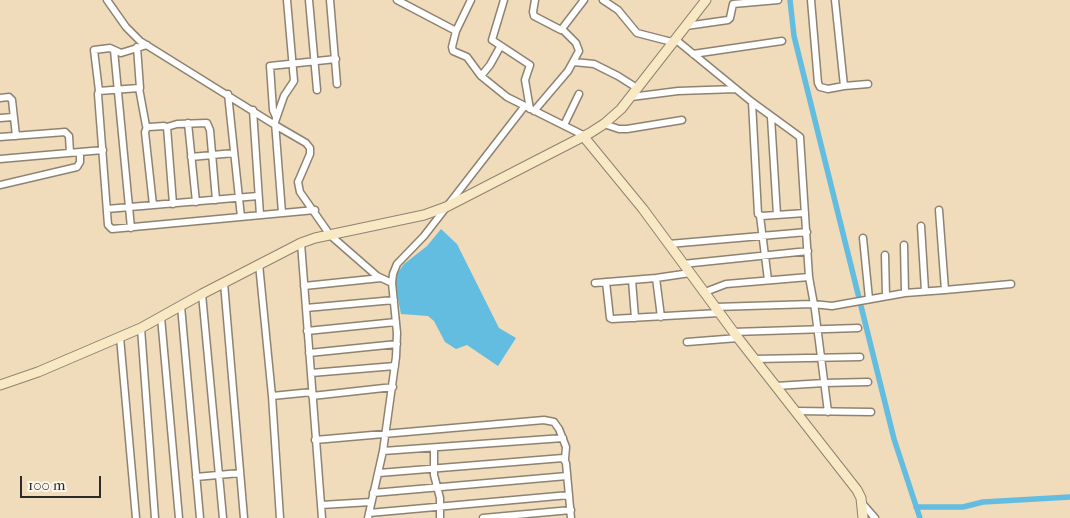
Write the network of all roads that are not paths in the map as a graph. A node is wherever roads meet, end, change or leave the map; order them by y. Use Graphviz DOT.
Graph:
graph roads {
  1 [pos="107,0"];
  2 [pos="287,0"];
  3 [pos="309,0"];
  4 [pos="330,0"];
  5 [pos="397,0"];
  6 [pos="471,0"];
  7 [pos="504,0"];
  8 [pos="535,0"];
  9 [pos="584,0"];
  10 [pos="602,0"];
  11 [pos="706,0"];
  12 [pos="778,0"];
  13 [pos="811,0"];
  14 [pos="835,0"];
  15 [pos="686,26"];
  16 [pos="562,29"];
  17 [pos="456,31"];
  18 [pos="782,40"];
  19 [pos="674,41"];
  20 [pos="147,45"];
  21 [pos="137,47"];
  22 [pos="500,47"];
  23 [pos="114,50"];
  24 [pos="693,54"];
  25 [pos="336,58"];
  26 [pos="314,61"];
  27 [pos="574,62"];
  28 [pos="292,63"];
  29 [pos="481,76"];
  30 [pos="338,84"];
  31 [pos="868,84"];
  32 [pos="844,86"];
  33 [pos="140,88"];
  34 [pos="637,88"];
  35 [pos="118,89"];
  36 [pos="736,89"];
  37 [pos="317,90"];
  38 [pos="99,92"];
  39 [pos="228,94"];
  40 [pos="579,94"];
  41 [pos="631,96"];
  42 [pos="0,98"];
  43 [pos="752,102"];
  44 [pos="529,109"];
  45 [pos="253,110"];
  46 [pos="771,116"];
  47 [pos="13,117"];
  48 [pos="276,117"];
  49 [pos="0,118"];
  50 [pos="682,120"];
  51 [pos="188,123"];
  52 [pos="604,124"];
  53 [pos="275,125"];
  54 [pos="564,125"];
  55 [pos="147,127"];
  56 [pos="167,127"];
  57 [pos="16,136"];
  58 [pos="584,136"];
  59 [pos="0,137"];
  60 [pos="103,150"];
  61 [pos="80,152"];
  62 [pos="70,153"];
  63 [pos="234,153"];
  64 [pos="212,155"];
  65 [pos="191,157"];
  66 [pos="0,159"];
  67 [pos="0,185"];
  68 [pos="258,196"];
  69 [pos="239,198"];
  70 [pos="216,200"];
  71 [pos="196,202"];
  72 [pos="173,204"];
  73 [pos="153,206"];
  74 [pos="129,207"];
  75 [pos="446,207"];
  76 [pos="107,209"];
  77 [pos="315,210"];
  78 [pos="939,210"];
  79 [pos="805,212"];
  80 [pos="282,213"];
  81 [pos="260,215"];
  82 [pos="777,215"];
  83 [pos="760,216"];
  84 [pos="241,217"];
  85 [pos="921,226"];
  86 [pos="131,228"];
  87 [pos="807,232"];
  88 [pos="330,235"];
  89 [pos="764,235"];
  90 [pos="863,238"];
  91 [pos="301,243"];
  92 [pos="669,244"];
  93 [pos="904,245"];
  94 [pos="808,251"];
  95 [pos="766,255"];
  96 [pos="885,255"];
  97 [pos="259,264"];
  98 [pos="683,264"];
  99 [pos="690,273"];
  100 [pos="808,277"];
  101 [pos="381,278"];
  102 [pos="656,278"];
  103 [pos="632,280"];
  104 [pos="768,280"];
  105 [pos="606,282"];
  106 [pos="224,283"];
  107 [pos="595,283"];
  108 [pos="392,284"];
  109 [pos="1011,284"];
  110 [pos="304,286"];
  111 [pos="945,290"];
  112 [pos="925,291"];
  113 [pos="705,292"];
  114 [pos="905,293"];
  115 [pos="202,294"];
  116 [pos="886,296"];
  117 [pos="869,299"];
  118 [pos="394,300"];
  119 [pos="813,304"];
  120 [pos="181,306"];
  121 [pos="306,308"];
  122 [pos="717,310"];
  123 [pos="161,317"];
  124 [pos="661,317"];
  125 [pos="635,318"];
  126 [pos="396,322"];
  127 [pos="141,328"];
  128 [pos="858,328"];
  129 [pos="817,329"];
  130 [pos="307,332"];
  131 [pos="736,335"];
  132 [pos="120,337"];
  133 [pos="687,342"];
  134 [pos="397,344"];
  135 [pos="309,353"];
  136 [pos="821,357"];
  137 [pos="860,357"];
  138 [pos="754,359"];
  139 [pos="395,366"];
  140 [pos="310,373"];
  141 [pos="868,382"];
  142 [pos="824,383"];
  143 [pos="0,385"];
  144 [pos="776,386"];
  145 [pos="393,387"];
  146 [pos="312,394"];
  147 [pos="272,396"];
  148 [pos="794,411"];
  149 [pos="828,412"];
  150 [pos="871,412"];
  151 [pos="386,433"];
  152 [pos="563,438"];
  153 [pos="315,440"];
  154 [pos="434,448"];
  155 [pos="383,451"];
  156 [pos="565,459"];
  157 [pos="434,468"];
  158 [pos="379,472"];
  159 [pos="240,474"];
  160 [pos="219,475"];
  161 [pos="567,476"];
  162 [pos="196,477"];
  163 [pos="438,488"];
  164 [pos="373,493"];
  165 [pos="569,495"];
  166 [pos="371,502"];
  167 [pos="861,502"];
  168 [pos="321,505"];
  169 [pos="440,506"];
  170 [pos="571,510"];
  171 [pos="368,515"];
  172 [pos="136,518"];
  173 [pos="154,518"];
  174 [pos="179,518"];
  175 [pos="200,518"];
  176 [pos="223,518"];
  177 [pos="244,518"];
  178 [pos="280,518"];
  179 [pos="322,518"];
  180 [pos="440,518"];
  181 [pos="483,518"];
  182 [pos="571,518"];
  183 [pos="863,518"];
  184 [pos="875,518"];
  1 -- 20 [label="street"];
  2 -- 28 [label="street"];
  3 -- 26 [label="street"];
  4 -- 25 [label="street"];
  5 -- 17 [label="street"];
  6 -- 17 [label="street"];
  7 -- 22 [label="street"];
  8 -- 16 [label="street"];
  9 -- 16 [label="street"];
  10 -- 19 [label="street"];
  11 -- 15 [label="street"];
  12 -- 15 [label="street"];
  13 -- 32 [label="street"];
  14 -- 32 [label="street"];
  15 -- 19 [label="street"];
  16 -- 27 [label="street"];
  17 -- 29 [label="street"];
  18 -- 24 [label="street"];
  19 -- 24 [label="street"];
  19 -- 34 [label="street"];
  20 -- 21 [label="street"];
  20 -- 39 [label="street"];
  21 -- 23 [label="street"];
  21 -- 33 [label="street"];
  22 -- 29 [label="street"];
  22 -- 44 [label="street"];
  23 -- 35 [label="street"];
  23 -- 38 [label="street"];
  24 -- 36 [label="street"];
  25 -- 26 [label="street"];
  25 -- 30 [label="street"];
  26 -- 28 [label="street"];
  26 -- 37 [label="street"];
  27 -- 34 [label="street"];
  27 -- 44 [label="street"];
  28 -- 48 [label="street"];
  28 -- 48 [label="street"];
  29 -- 44 [label="street"];
  31 -- 32 [label="street"];
  33 -- 35 [label="street"];
  33 -- 55 [label="street"];
  34 -- 41 [label="street"];
  35 -- 38 [label="street"];
  35 -- 74 [label="street"];
  36 -- 41 [label="street"];
  36 -- 43 [label="street"];
  38 -- 60 [label="street"];
  39 -- 45 [label="street"];
  39 -- 63 [label="street"];
  40 -- 54 [label="street"];
  41 -- 52 [label="street"];
  42 -- 47 [label="street"];
  43 -- 46 [label="street"];
  43 -- 83 [label="street"];
  44 -- 54 [label="street"];
  44 -- 75 [label="street"];
  45 -- 53 [label="street"];
  45 -- 68 [label="street"];
  46 -- 79 [label="street"];
  46 -- 82 [label="street"];
  47 -- 49 [label="street"];
  47 -- 57 [label="street"];
  48 -- 53 [label="street"];
  50 -- 52 [label="street"];
  51 -- 56 [label="street"];
  51 -- 64 [label="street"];
  51 -- 65 [label="street"];
  52 -- 58 [label="street"];
  53 -- 77 [label="street"];
  53 -- 80 [label="street"];
  54 -- 58 [label="street"];
  55 -- 56 [label="street"];
  55 -- 73 [label="street"];
  56 -- 72 [label="street"];
  57 -- 59 [label="street"];
  57 -- 62 [label="street"];
  58 -- 75 [label="street"];
  58 -- 92 [label="street"];
  60 -- 61 [label="street"];
  60 -- 76 [label="street"];
  61 -- 62 [label="street"];
  61 -- 67 [label="street"];
  62 -- 66 [label="street"];
  63 -- 64 [label="street"];
  63 -- 69 [label="street"];
  64 -- 65 [label="street"];
  64 -- 70 [label="street"];
  65 -- 71 [label="street"];
  68 -- 69 [label="street"];
  68 -- 81 [label="street"];
  69 -- 70 [label="street"];
  69 -- 84 [label="street"];
  70 -- 71 [label="street"];
  71 -- 72 [label="street"];
  72 -- 73 [label="street"];
  73 -- 74 [label="street"];
  74 -- 76 [label="street"];
  74 -- 86 [label="street"];
  75 -- 88 [label="street"];
  75 -- 108 [label="street"];
  76 -- 86 [label="street"];
  77 -- 80 [label="street"];
  77 -- 88 [label="street"];
  78 -- 111 [label="street"];
  79 -- 82 [label="street"];
  79 -- 87 [label="street"];
  80 -- 81 [label="street"];
  81 -- 84 [label="street"];
  82 -- 83 [label="street"];
  83 -- 89 [label="street"];
  84 -- 86 [label="street"];
  85 -- 112 [label="street"];
  87 -- 89 [label="street"];
  87 -- 94 [label="street"];
  88 -- 91 [label="street"];
  88 -- 101 [label="street"];
  89 -- 92 [label="street"];
  89 -- 95 [label="street"];
  90 -- 117 [label="street"];
  91 -- 97 [label="street"];
  91 -- 110 [label="street"];
  92 -- 98 [label="street"];
  93 -- 114 [label="street"];
  94 -- 95 [label="street"];
  94 -- 100 [label="street"];
  95 -- 98 [label="street"];
  95 -- 104 [label="street"];
  96 -- 116 [label="street"];
  97 -- 106 [label="street"];
  97 -- 147 [label="street"];
  98 -- 99 [label="street"];
  99 -- 102 [label="street"];
  99 -- 113 [label="street"];
  100 -- 104 [label="street"];
  100 -- 119 [label="street"];
  101 -- 108 [label="street"];
  101 -- 110 [label="street"];
  102 -- 103 [label="street"];
  102 -- 124 [label="street"];
  103 -- 105 [label="street"];
  103 -- 125 [label="street"];
  104 -- 113 [label="street"];
  105 -- 107 [label="street"];
  105 -- 125 [label="street"];
  106 -- 115 [label="street"];
  106 -- 159 [label="street"];
  108 -- 118 [label="street"];
  109 -- 111 [label="street"];
  110 -- 121 [label="street"];
  111 -- 112 [label="street"];
  112 -- 114 [label="street"];
  113 -- 122 [label="street"];
  114 -- 116 [label="street"];
  115 -- 120 [label="street"];
  115 -- 160 [label="street"];
  116 -- 117 [label="street"];
  117 -- 119 [label="street"];
  118 -- 121 [label="street"];
  118 -- 126 [label="street"];
  119 -- 122 [label="street"];
  119 -- 129 [label="street"];
  120 -- 123 [label="street"];
  120 -- 162 [label="street"];
  121 -- 130 [label="street"];
  122 -- 124 [label="street"];
  122 -- 131 [label="street"];
  123 -- 127 [label="street"];
  123 -- 174 [label="street"];
  124 -- 125 [label="street"];
  126 -- 130 [label="street"];
  126 -- 134 [label="street"];
  127 -- 132 [label="street"];
  127 -- 173 [label="street"];
  128 -- 129 [label="street"];
  129 -- 131 [label="street"];
  129 -- 136 [label="street"];
  130 -- 135 [label="street"];
  131 -- 133 [label="street"];
  131 -- 138 [label="street"];
  132 -- 143 [label="street"];
  132 -- 172 [label="street"];
  134 -- 135 [label="street"];
  134 -- 139 [label="street"];
  135 -- 140 [label="street"];
  136 -- 137 [label="street"];
  136 -- 138 [label="street"];
  136 -- 142 [label="street"];
  138 -- 144 [label="street"];
  139 -- 140 [label="street"];
  139 -- 145 [label="street"];
  140 -- 146 [label="street"];
  141 -- 142 [label="street"];
  142 -- 144 [label="street"];
  142 -- 149 [label="street"];
  144 -- 148 [label="street"];
  145 -- 146 [label="street"];
  145 -- 151 [label="street"];
  146 -- 147 [label="street"];
  146 -- 153 [label="street"];
  147 -- 178 [label="street"];
  148 -- 149 [label="street"];
  148 -- 167 [label="street"];
  149 -- 150 [label="street"];
  151 -- 152 [label="street"];
  151 -- 153 [label="street"];
  151 -- 155 [label="street"];
  152 -- 154 [label="street"];
  152 -- 156 [label="street"];
  153 -- 168 [label="street"];
  154 -- 155 [label="street"];
  154 -- 157 [label="street"];
  155 -- 158 [label="street"];
  156 -- 157 [label="street"];
  156 -- 161 [label="street"];
  157 -- 158 [label="street"];
  157 -- 163 [label="street"];
  158 -- 164 [label="street"];
  159 -- 160 [label="street"];
  159 -- 177 [label="street"];
  160 -- 162 [label="street"];
  160 -- 176 [label="street"];
  161 -- 163 [label="street"];
  161 -- 165 [label="street"];
  162 -- 175 [label="street"];
  163 -- 164 [label="street"];
  163 -- 169 [label="street"];
  164 -- 166 [label="street"];
  165 -- 169 [label="street"];
  165 -- 170 [label="street"];
  166 -- 168 [label="street"];
  166 -- 171 [label="street"];
  167 -- 183 [label="street"];
  167 -- 184 [label="street"];
  168 -- 179 [label="street"];
  169 -- 171 [label="street"];
  169 -- 180 [label="street"];
  170 -- 181 [label="street"];
  170 -- 182 [label="street"];
}
